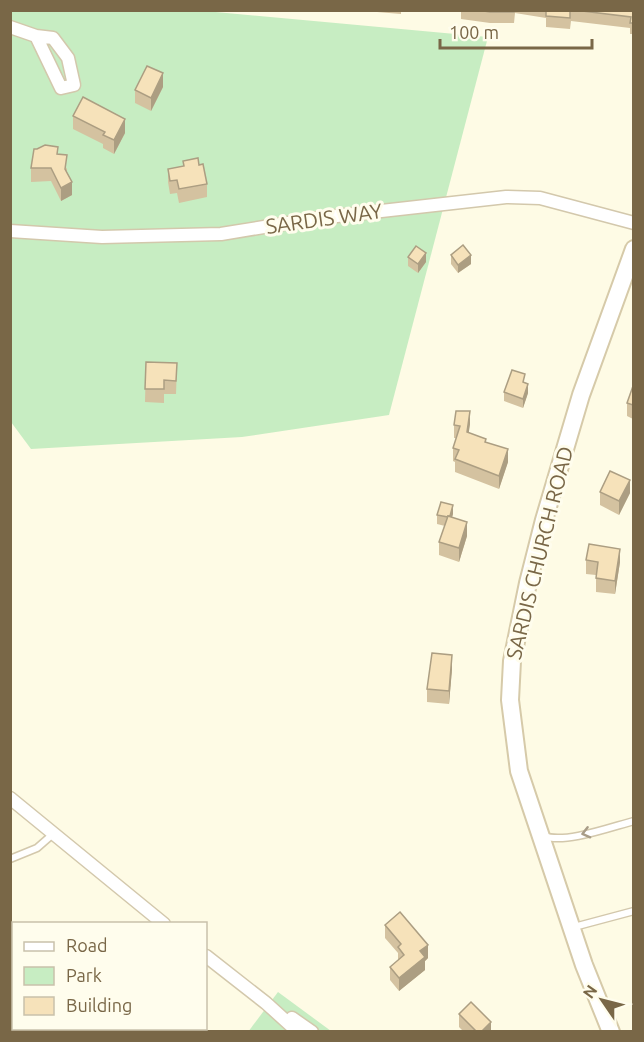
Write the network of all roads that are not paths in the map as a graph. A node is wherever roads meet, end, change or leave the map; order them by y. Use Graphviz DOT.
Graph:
graph roads {
  1 [pos="10,27"];
  2 [pos="36,36"];
  3 [pos="633,224"];
  4 [pos="10,231"];
  5 [pos="633,249"];
  6 [pos="10,798"];
  7 [pos="633,821"];
  8 [pos="54,834"];
  9 [pos="539,834"];
  10 [pos="10,860"];
  11 [pos="633,911"];
  12 [pos="162,922"];
  13 [pos="571,928"];
  14 [pos="207,957"];
  15 [pos="266,1002"];
  16 [pos="298,1032"];
  17 [pos="312,1032"];
  18 [pos="611,1032"];
  1 -- 2 [label="street"];
  3 -- 4 [label="street, SARDIS WAY"];
  5 -- 9 [label="street, SARDIS CHURCH ROAD"];
  6 -- 8 [label="street"];
  7 -- 9 [label="lane, one-way"];
  8 -- 10 [label="lane"];
  8 -- 12 [label="street"];
  9 -- 13 [label="street, SARDIS CHURCH ROAD"];
  11 -- 13 [label="lane"];
  13 -- 18 [label="street, SARDIS CHURCH ROAD"];
  14 -- 15 [label="street"];
  15 -- 16 [label="street"];
  15 -- 17 [label="street"];
}
